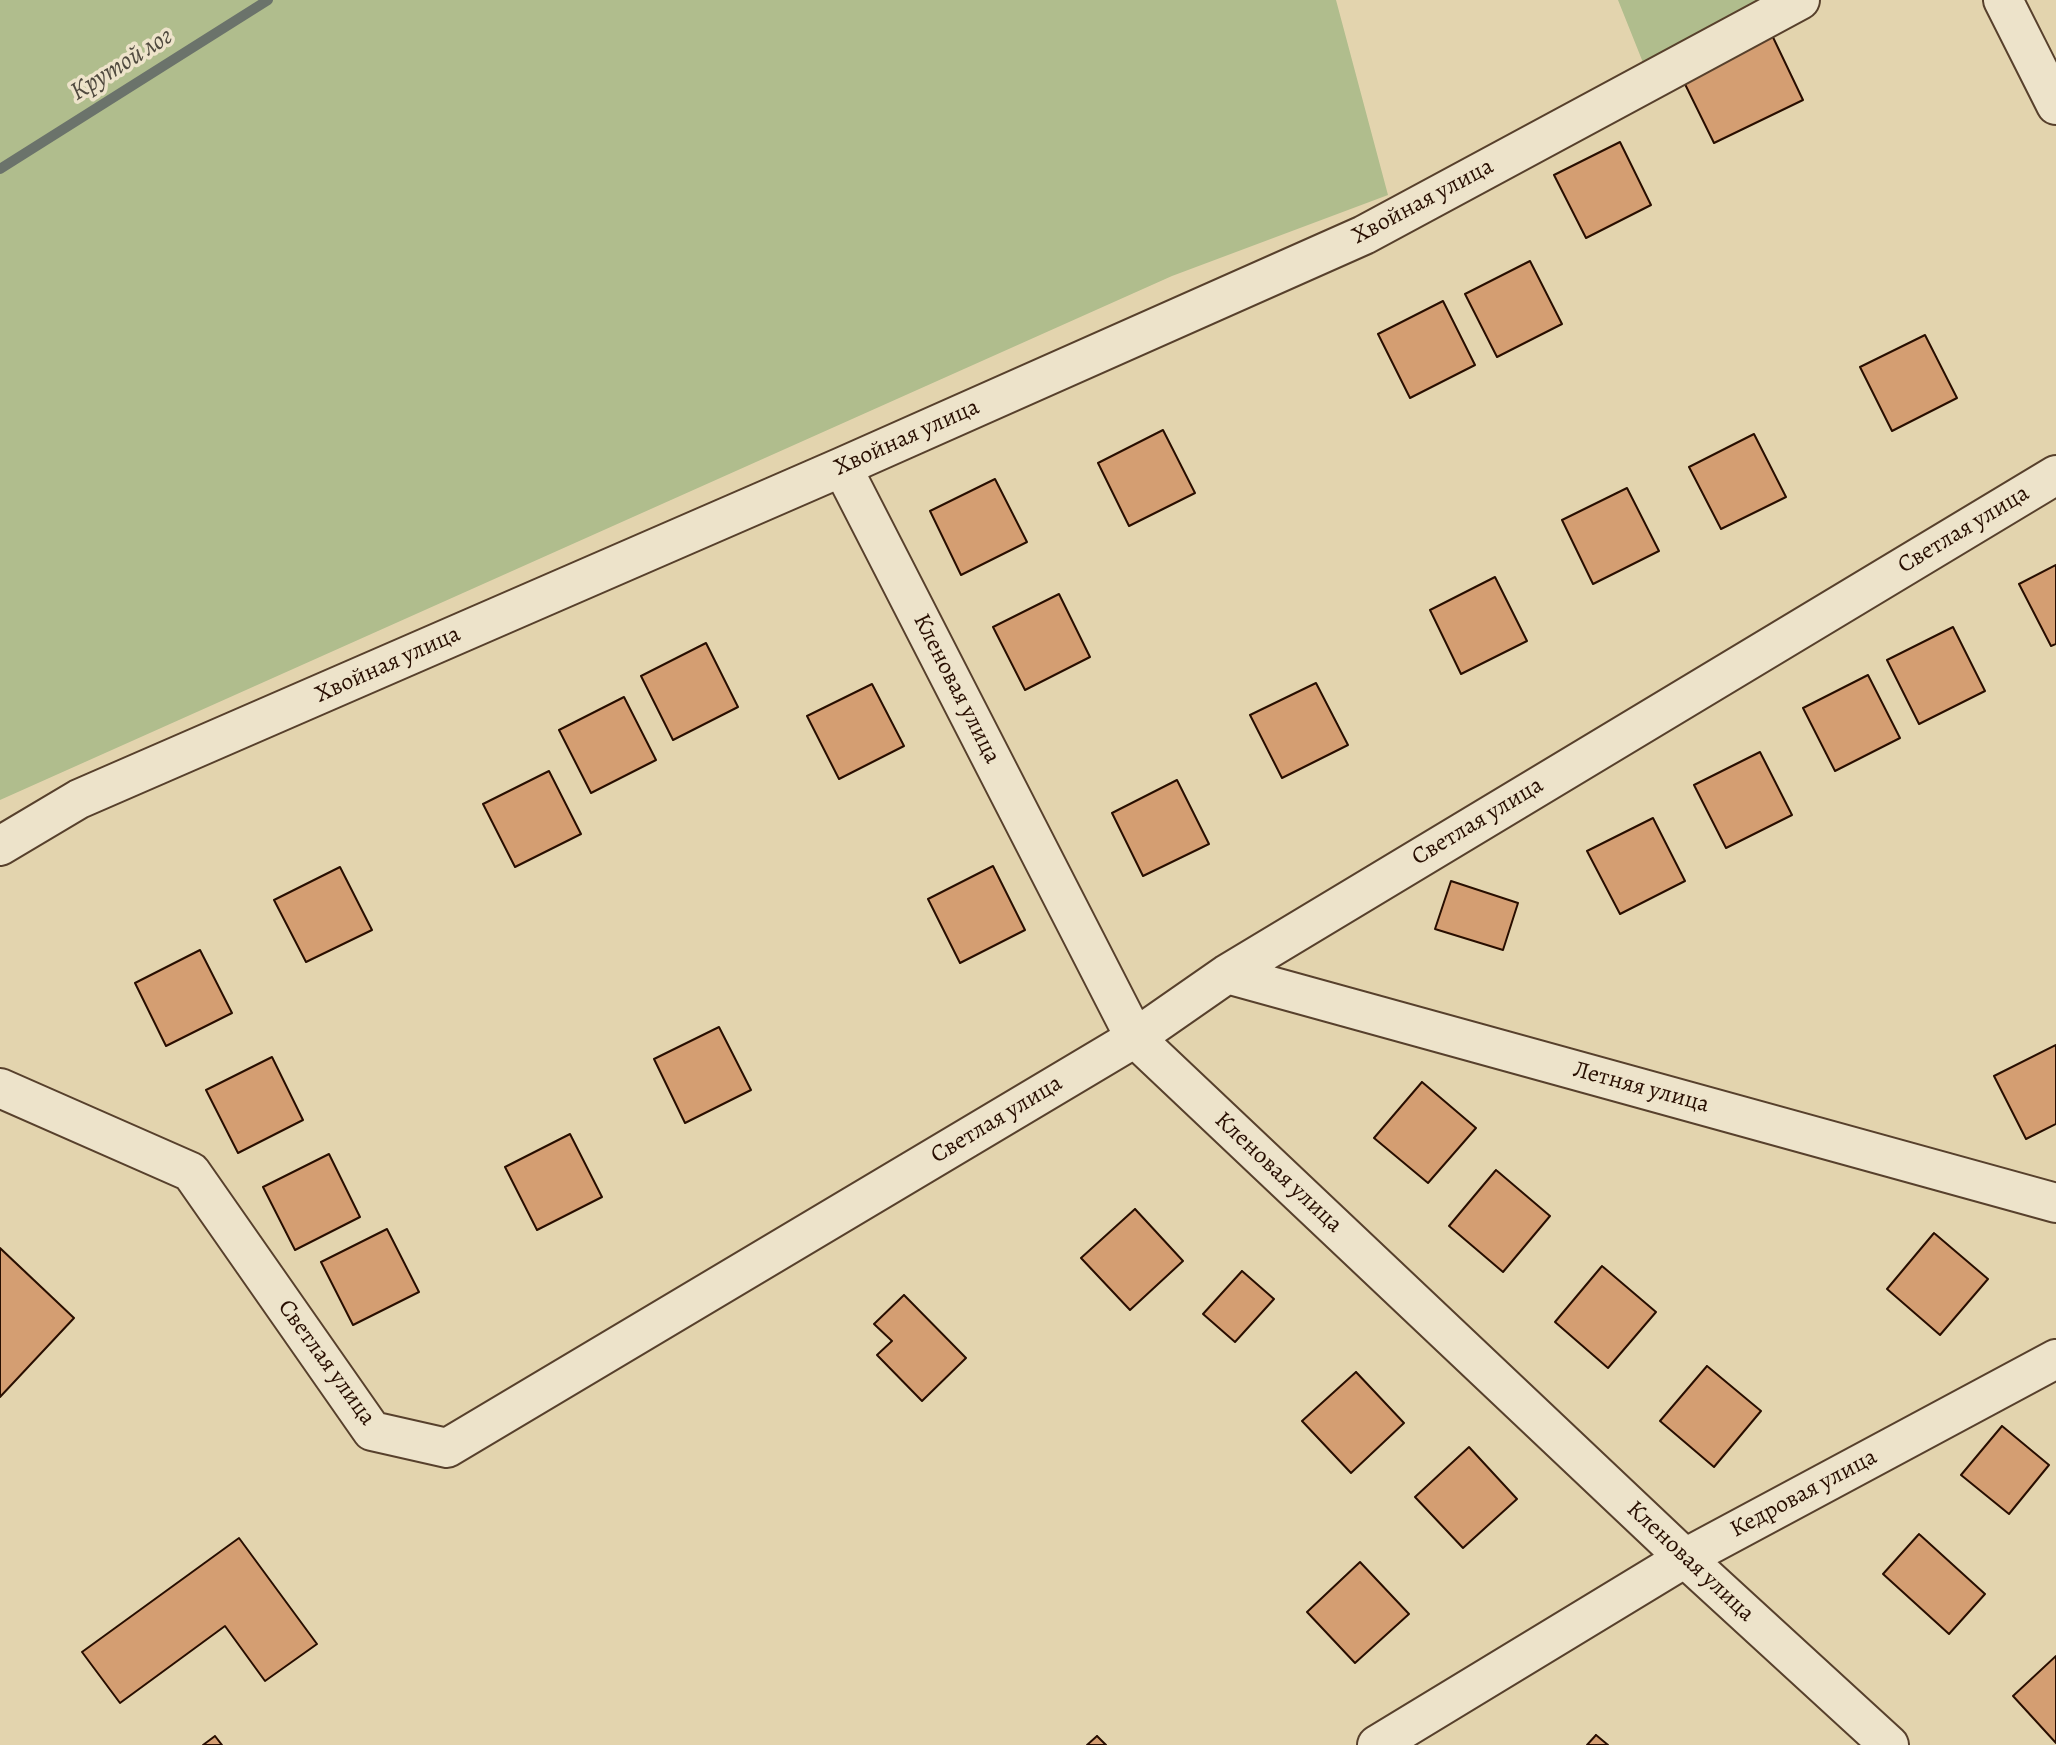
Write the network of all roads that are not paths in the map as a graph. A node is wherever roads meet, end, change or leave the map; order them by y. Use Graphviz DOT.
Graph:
graph roads {
  1 [pos="1800,0"];
  2 [pos="2003,0"];
  3 [pos="2056,105"];
  4 [pos="842,467"];
  5 [pos="2056,475"];
  6 [pos="0,846"];
  7 [pos="1227,974"];
  8 [pos="1135,1038"];
  9 [pos="0,1088"];
  10 [pos="2056,1203"];
  11 [pos="2056,1359"];
  12 [pos="1685,1558"];
  13 [pos="1377,1745"];
  14 [pos="1889,1745"];
  1 -- 4 [label="street, Хвойная улица"];
  2 -- 3 [label="street"];
  4 -- 6 [label="street, Хвойная улица"];
  4 -- 8 [label="street, Кленовая улица"];
  5 -- 7 [label="street, Светлая улица"];
  7 -- 8 [label="street, Светлая улица"];
  7 -- 10 [label="street, Летняя улица"];
  8 -- 9 [label="street, Светлая улица"];
  8 -- 12 [label="street, Кленовая улица"];
  11 -- 12 [label="street, Кедровая улица"];
  12 -- 13 [label="street, Кедровая улица"];
  12 -- 14 [label="street, Кленовая улица"];
}
